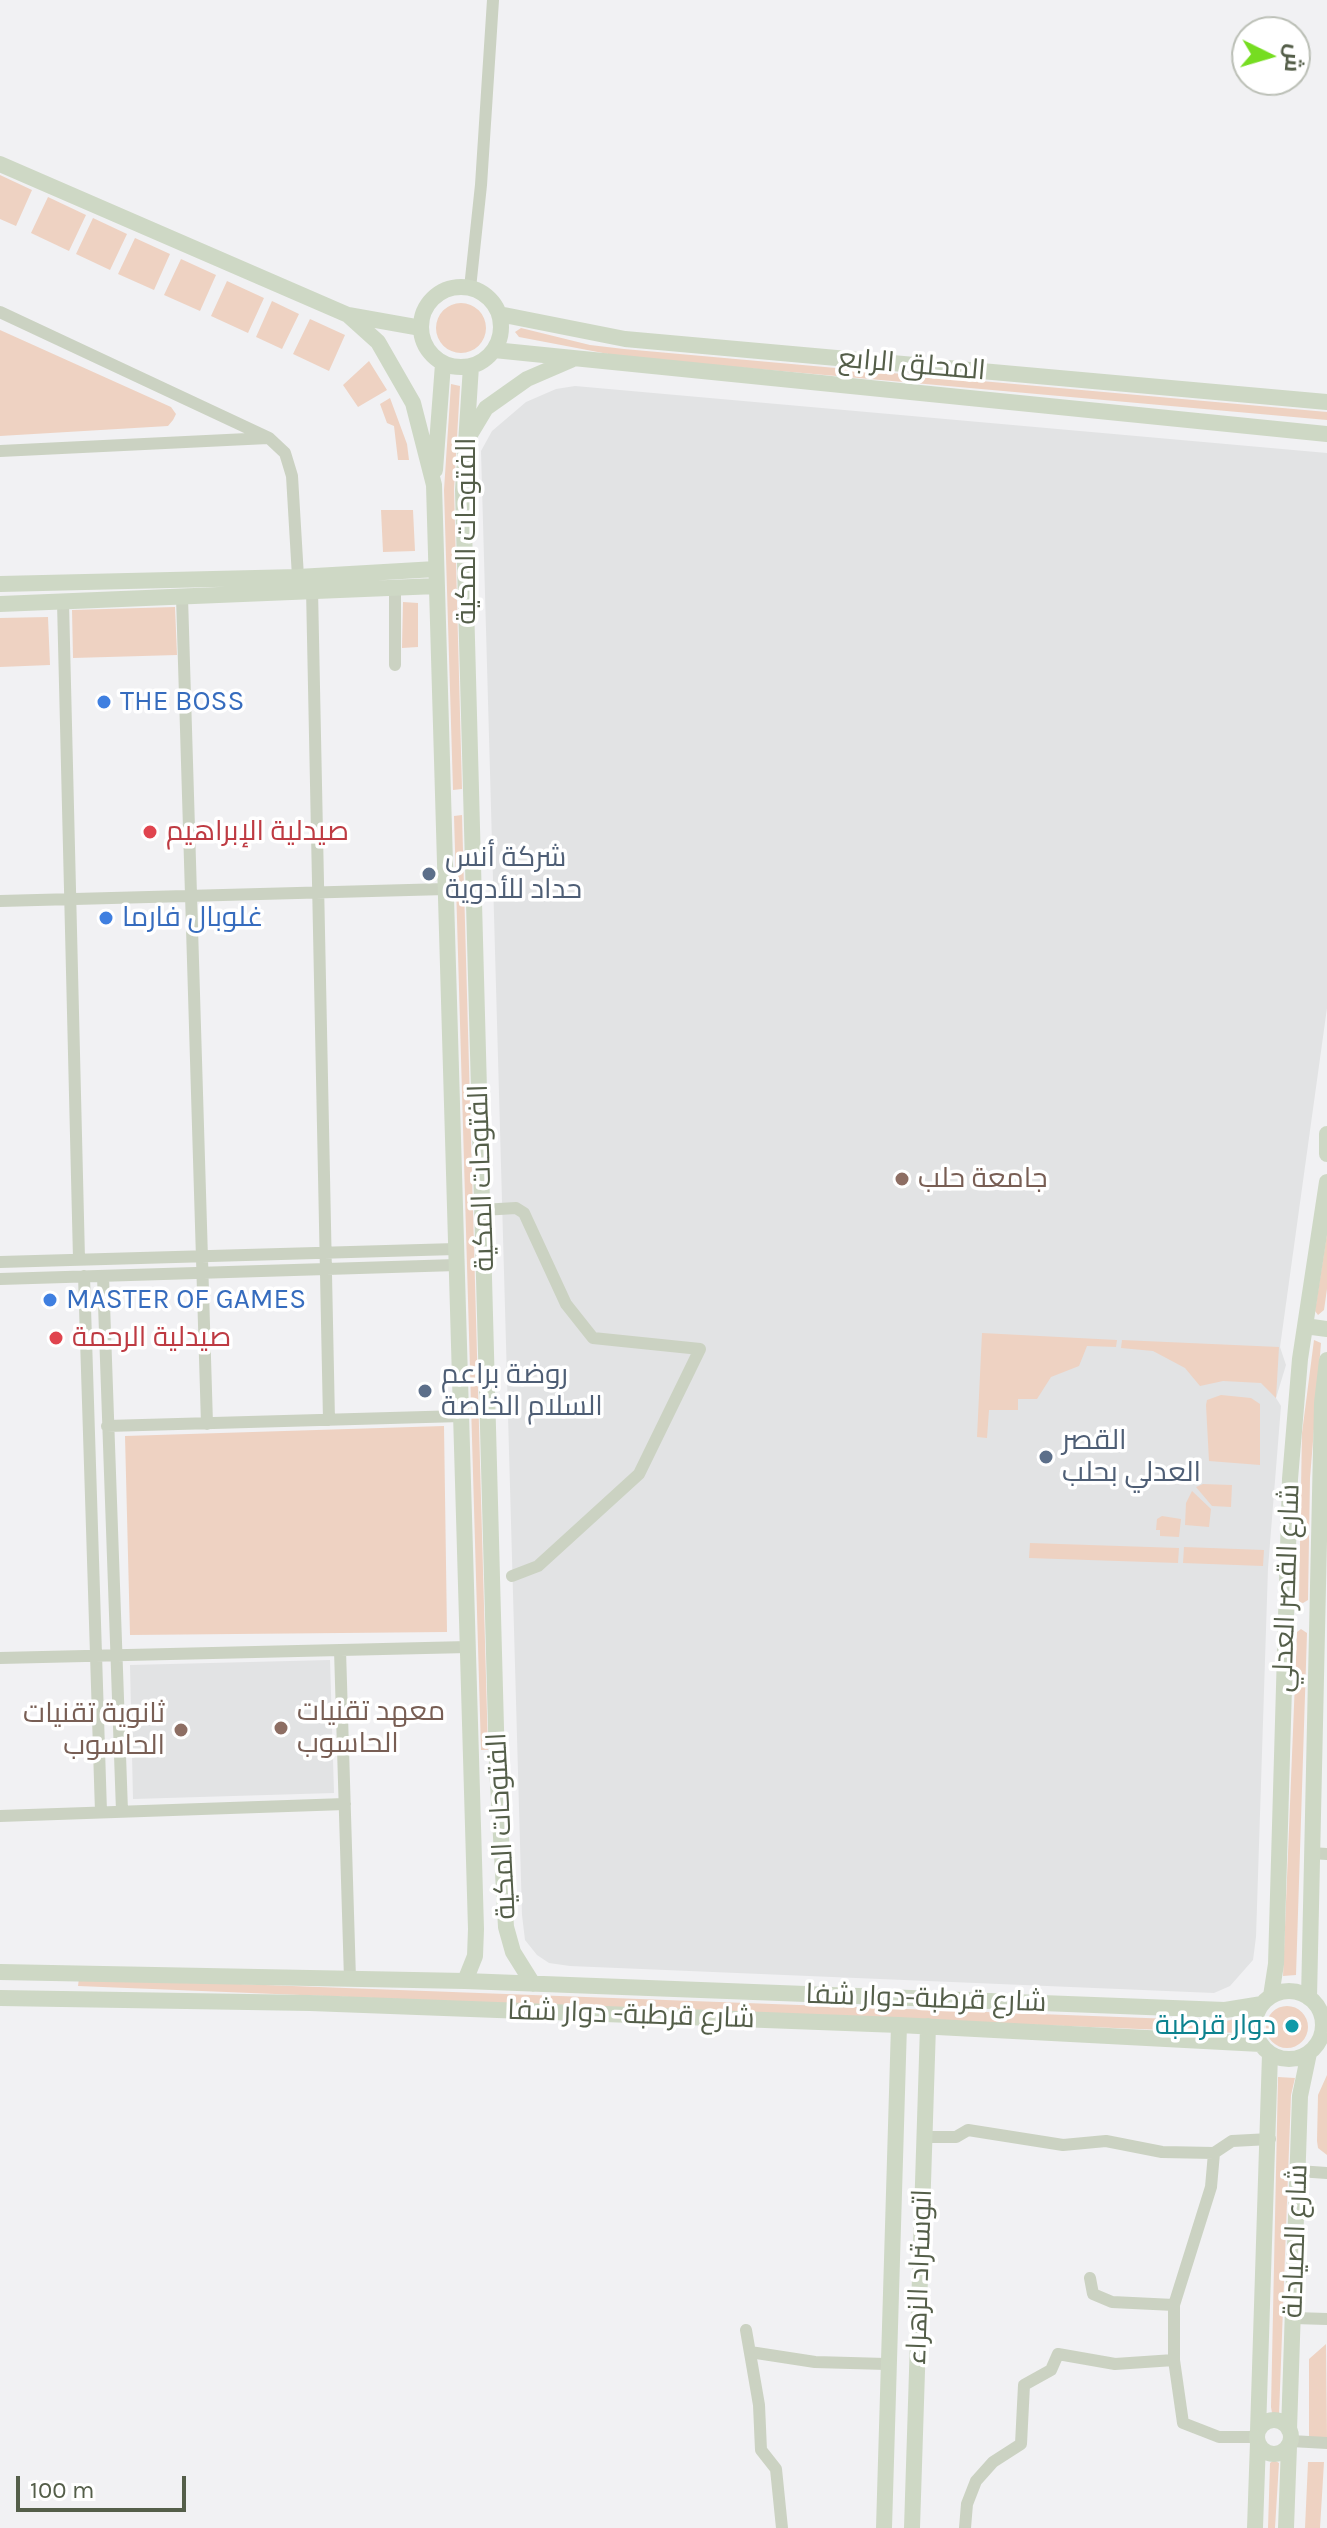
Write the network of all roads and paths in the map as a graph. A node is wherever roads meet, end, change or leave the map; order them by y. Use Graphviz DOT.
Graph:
graph roads {
  1 [pos="493,0"];
  2 [pos="0,164"];
  3 [pos="470,288"];
  4 [pos="0,312"];
  5 [pos="499,314"];
  6 [pos="348,315"];
  7 [pos="421,328"];
  8 [pos="494,350"];
  9 [pos="571,360"];
  10 [pos="443,364"];
  11 [pos="471,366"];
  12 [pos="1327,402"];
  13 [pos="1327,434"];
  14 [pos="269,438"];
  15 [pos="466,443"];
  16 [pos="0,451"];
  17 [pos="434,485"];
  18 [pos="298,577"];
  19 [pos="437,578"];
  20 [pos="0,584"];
  21 [pos="395,587"];
  22 [pos="312,589"];
  23 [pos="182,597"];
  24 [pos="63,602"];
  25 [pos="0,604"];
  26 [pos="395,665"];
  27 [pos="443,804"];
  28 [pos="471,804"];
  29 [pos="446,889"];
  30 [pos="318,893"];
  31 [pos="191,896"];
  32 [pos="69,899"];
  33 [pos="0,901"];
  34 [pos="1327,1134"];
  35 [pos="1327,1154"];
  36 [pos="1327,1182"];
  37 [pos="482,1210"];
  38 [pos="326,1252"];
  39 [pos="202,1256"];
  40 [pos="456,1257"];
  41 [pos="79,1259"];
  42 [pos="0,1262"];
  43 [pos="326,1269"];
  44 [pos="203,1273"];
  45 [pos="84,1276"];
  46 [pos="103,1276"];
  47 [pos="0,1279"];
  48 [pos="1305,1326"];
  49 [pos="1327,1329"];
  50 [pos="1327,1360"];
  51 [pos="461,1416"];
  52 [pos="329,1420"];
  53 [pos="207,1424"];
  54 [pos="107,1426"];
  55 [pos="1323,1498"];
  56 [pos="512,1576"];
  57 [pos="1286,1616"];
  58 [pos="1316,1616"];
  59 [pos="468,1647"];
  60 [pos="340,1650"];
  61 [pos="116,1655"];
  62 [pos="96,1656"];
  63 [pos="0,1658"];
  64 [pos="1321,1674"];
  65 [pos="497,1765"];
  66 [pos="471,1766"];
  67 [pos="345,1804"];
  68 [pos="122,1811"];
  69 [pos="101,1812"];
  70 [pos="0,1816"];
  71 [pos="1319,1853"];
  72 [pos="0,1972"];
  73 [pos="59,1972"];
  74 [pos="310,1979"];
  75 [pos="350,1979"];
  76 [pos="465,1981"];
  77 [pos="533,1984"];
  78 [pos="0,1998"];
  79 [pos="58,1999"];
  80 [pos="1266,2000"];
  81 [pos="310,2003"];
  82 [pos="1317,2003"];
  83 [pos="899,2025"];
  84 [pos="928,2026"];
  85 [pos="1317,2048"];
  86 [pos="1265,2049"];
  87 [pos="924,2137"];
  88 [pos="1270,2139"];
  89 [pos="1214,2153"];
  90 [pos="1298,2171"];
  91 [pos="1327,2173"];
  92 [pos="1090,2278"];
  93 [pos="1174,2305"];
  94 [pos="1294,2318"];
  95 [pos="1327,2319"];
  96 [pos="746,2330"];
  97 [pos="750,2352"];
  98 [pos="1174,2360"];
  99 [pos="886,2364"];
  100 [pos="1258,2437"];
  101 [pos="1290,2439"];
  102 [pos="1327,2443"];
  103 [pos="782,2528"];
  104 [pos="884,2528"];
  105 [pos="912,2528"];
  106 [pos="965,2528"];
  107 [pos="1255,2528"];
  108 [pos="1286,2528"];
  1 -- 3 [label="street"];
  2 -- 6 [label="street"];
  3 -- 5 [label="street"];
  3 -- 7 [label="street"];
  4 -- 14 [label="street"];
  5 -- 8 [label="street"];
  5 -- 12 [label="street, المحلق الرابع"];
  6 -- 7 [label="street"];
  6 -- 17 [label="street"];
  7 -- 10 [label="street"];
  8 -- 9 [label="street"];
  8 -- 11 [label="street"];
  9 -- 13 [label="street"];
  9 -- 15 [label="street"];
  10 -- 11 [label="street"];
  10 -- 17 [label="street"];
  11 -- 15 [label="street, الفتوحات المكية"];
  14 -- 16 [label="street"];
  14 -- 18 [label="street"];
  15 -- 28 [label="street, الفتوحات المكية"];
  17 -- 19 [label="street"];
  18 -- 19 [label="street"];
  18 -- 20 [label="street"];
  18 -- 22 [label="street"];
  19 -- 21 [label="street"];
  19 -- 27 [label="street"];
  21 -- 22 [label="street"];
  21 -- 26 [label="street"];
  22 -- 23 [label="street"];
  22 -- 30 [label="street"];
  23 -- 24 [label="street"];
  23 -- 31 [label="street"];
  24 -- 25 [label="street"];
  24 -- 32 [label="street"];
  27 -- 28 [label="street"];
  27 -- 29 [label="street"];
  28 -- 37 [label="street, الفتوحات المكية"];
  29 -- 30 [label="street"];
  29 -- 40 [label="street"];
  30 -- 31 [label="street"];
  30 -- 38 [label="street"];
  31 -- 32 [label="street"];
  31 -- 39 [label="street"];
  32 -- 33 [label="street"];
  32 -- 41 [label="street"];
  34 -- 35 [label="street"];
  36 -- 48 [label="street, شارع القصر العدلي"];
  37 -- 56 [label="street"];
  37 -- 65 [label="street, الفتوحات المكية"];
  38 -- 39 [label="street"];
  38 -- 40 [label="street"];
  38 -- 43 [label="street"];
  39 -- 41 [label="street"];
  39 -- 44 [label="street"];
  40 -- 43 [label="street"];
  40 -- 51 [label="street"];
  41 -- 42 [label="street"];
  43 -- 44 [label="street"];
  43 -- 52 [label="street"];
  44 -- 46 [label="street"];
  44 -- 53 [label="street"];
  45 -- 46 [label="street"];
  45 -- 47 [label="street"];
  45 -- 62 [label="street"];
  46 -- 54 [label="street"];
  48 -- 49 [label="street"];
  48 -- 57 [label="street, شارع القصر العدلي"];
  50 -- 55 [label="street, شارع القصر العدلي"];
  51 -- 52 [label="street"];
  51 -- 59 [label="street"];
  52 -- 53 [label="street"];
  53 -- 54 [label="street"];
  54 -- 61 [label="street"];
  55 -- 58 [label="street, شارع القصر العدلي"];
  57 -- 58 [label="street"];
  57 -- 80 [label="street, شارع القصر العدلي"];
  58 -- 64 [label="street, شارع القصر العدلي"];
  59 -- 60 [label="street"];
  59 -- 66 [label="street"];
  60 -- 61 [label="street"];
  60 -- 67 [label="street"];
  61 -- 62 [label="street"];
  61 -- 68 [label="street"];
  62 -- 63 [label="street"];
  62 -- 69 [label="street"];
  64 -- 71 [label="street, شارع القصر العدلي"];
  65 -- 66 [label="street"];
  65 -- 77 [label="street, الفتوحات المكية"];
  66 -- 76 [label="street"];
  67 -- 68 [label="street"];
  67 -- 75 [label="street"];
  68 -- 69 [label="street"];
  69 -- 70 [label="street"];
  71 -- 82 [label="street, شارع القصر العدلي"];
  72 -- 73 [label="street, شارع قرطبة-دوار شفا"];
  73 -- 74 [label="street, شارع قرطبة-دوار شفا"];
  73 -- 79 [label="street"];
  74 -- 75 [label="street, شارع قرطبة-دوار شفا"];
  74 -- 81 [label="street"];
  75 -- 76 [label="street, شارع قرطبة-دوار شفا"];
  76 -- 77 [label="street, شارع قرطبة-دوار شفا"];
  77 -- 80 [label="street, شارع قرطبة-دوار شفا"];
  78 -- 79 [label="street, شارع قرطبة- دوار شفا"];
  79 -- 81 [label="street, شارع قرطبة- دوار شفا"];
  80 -- 82 [label="street"];
  80 -- 86 [label="street"];
  81 -- 83 [label="street, شارع قرطبة- دوار شفا"];
  82 -- 85 [label="street"];
  83 -- 84 [label="street, شارع قرطبة- دوار شفا"];
  83 -- 99 [label="street, اتوستراد الزهراء"];
  84 -- 86 [label="street, شارع قرطبة- دوار شفا"];
  84 -- 87 [label="street, اتوستراد الزهراء"];
  85 -- 86 [label="street"];
  85 -- 90 [label="street, شارع الصيادلة"];
  86 -- 88 [label="street, شارع الصيادلة"];
  87 -- 89 [label="street"];
  87 -- 105 [label="street, اتوستراد الزهراء"];
  88 -- 89 [label="street"];
  88 -- 100 [label="street, شارع الصيادلة"];
  89 -- 93 [label="street"];
  90 -- 91 [label="street"];
  90 -- 94 [label="street, شارع الصيادلة"];
  92 -- 93 [label="street"];
  93 -- 98 [label="street"];
  94 -- 95 [label="street"];
  94 -- 101 [label="street, شارع الصيادلة"];
  96 -- 97 [label="street"];
  97 -- 99 [label="street, اتوستراد الزهراء"];
  97 -- 103 [label="street"];
  98 -- 100 [label="street"];
  98 -- 106 [label="street"];
  99 -- 104 [label="street, اتوستراد الزهراء"];
  100 -- 101 [label="street"];
  100 -- 101 [label="street"];
  100 -- 107 [label="street, شارع الصيادلة"];
  101 -- 102 [label="street"];
  101 -- 108 [label="street, شارع الصيادلة"];
}
